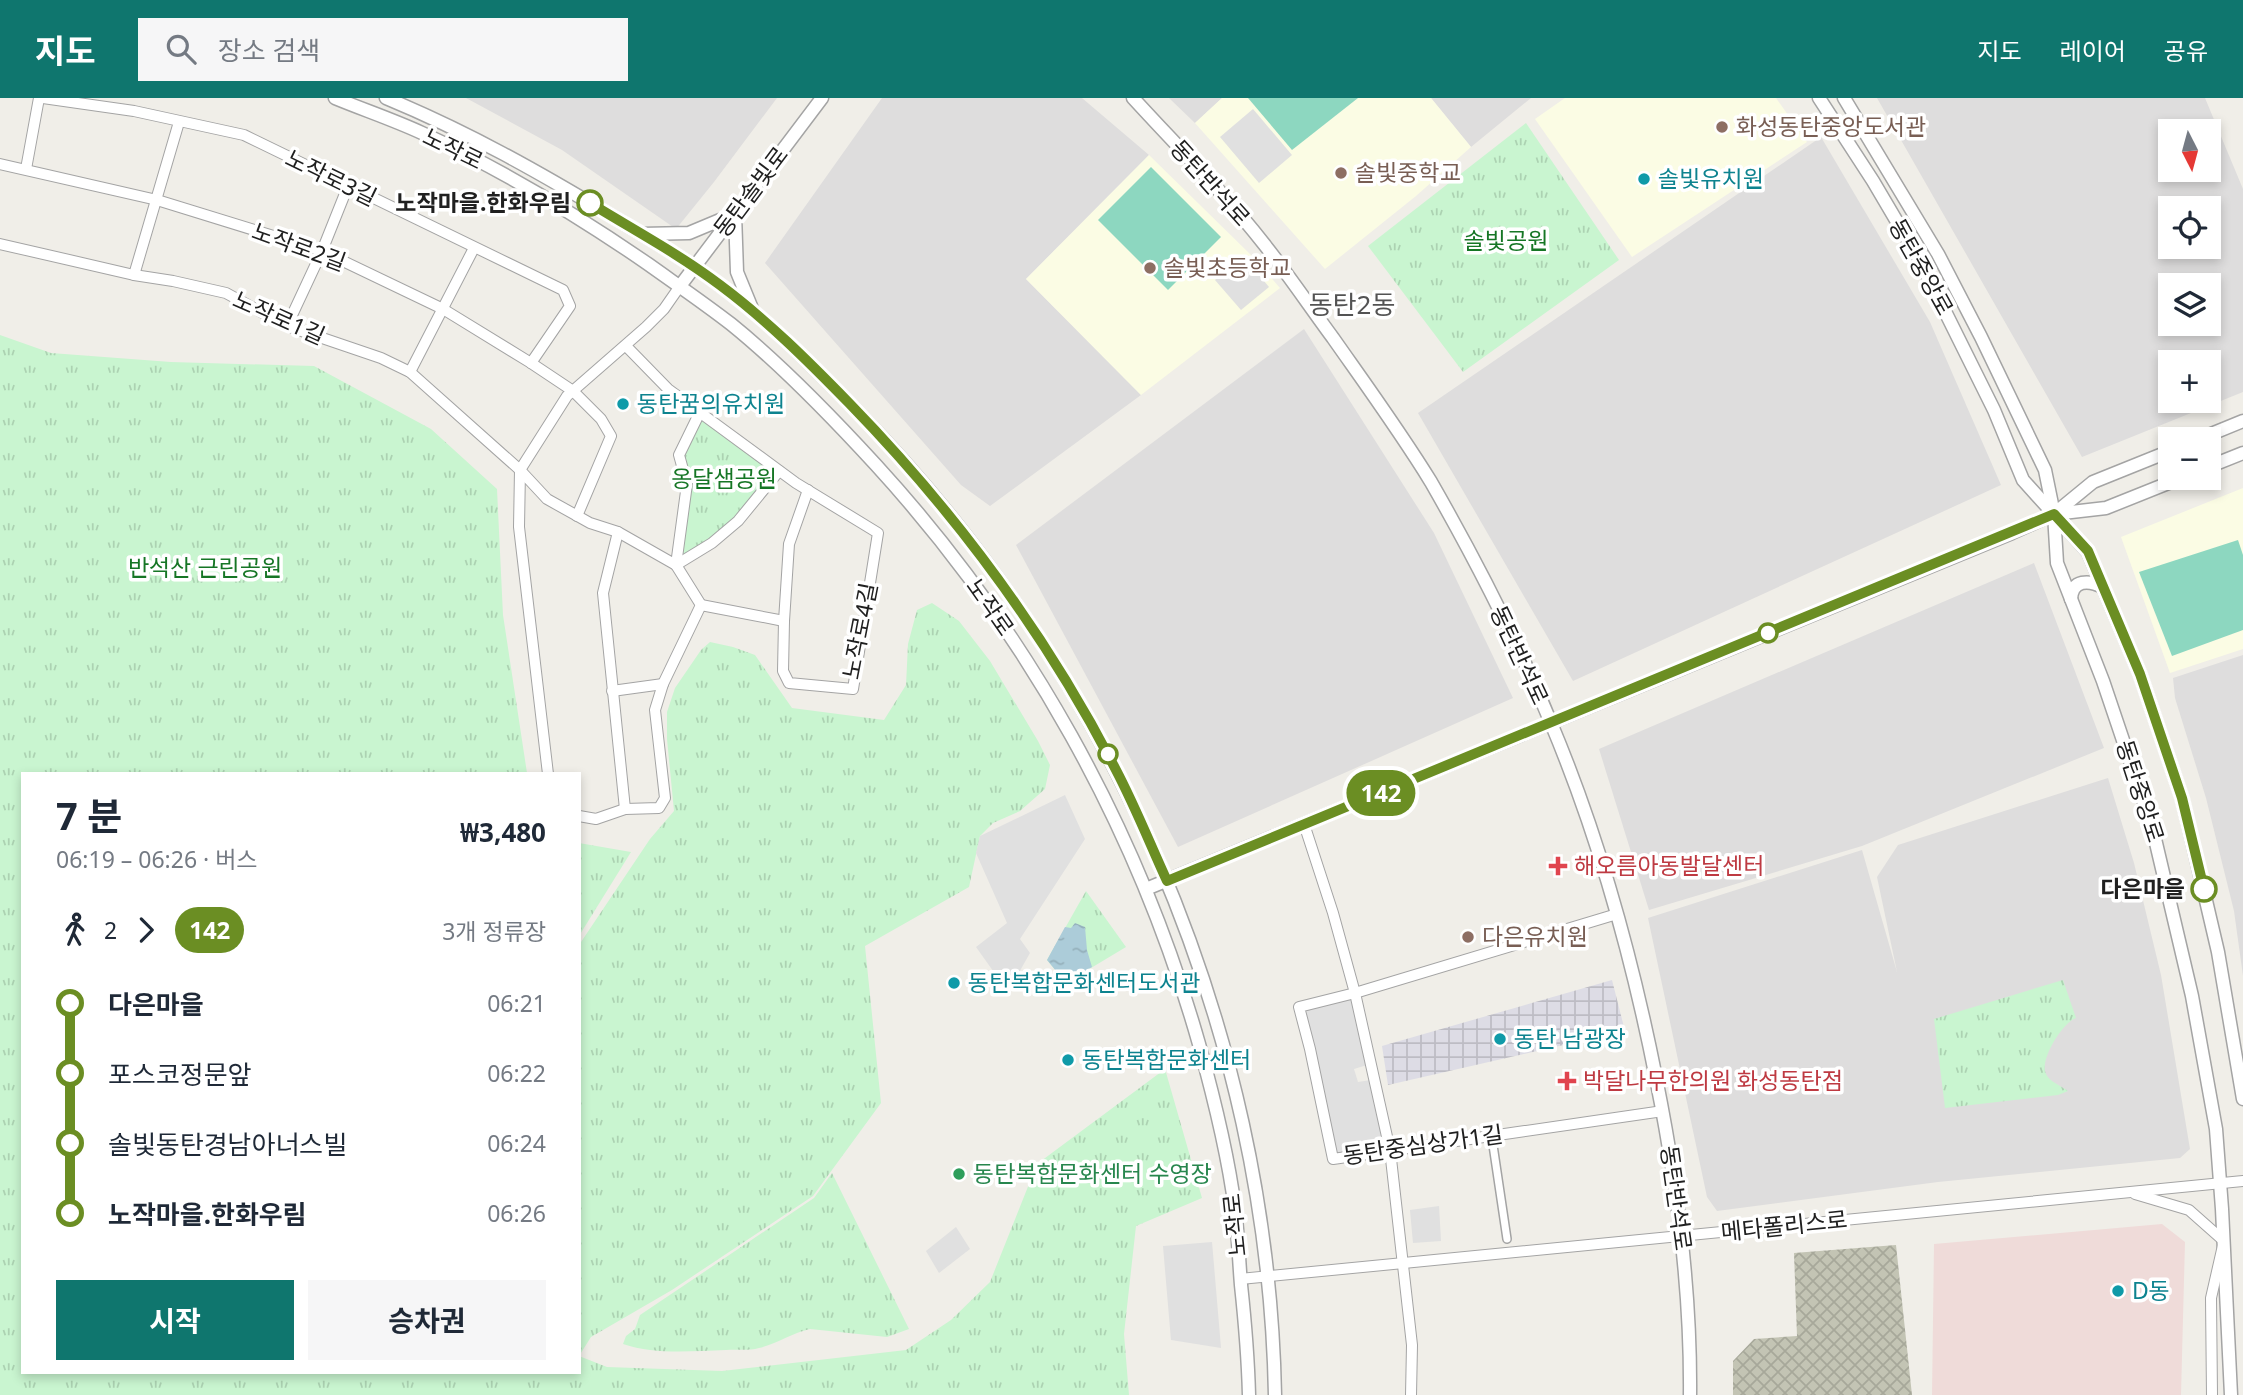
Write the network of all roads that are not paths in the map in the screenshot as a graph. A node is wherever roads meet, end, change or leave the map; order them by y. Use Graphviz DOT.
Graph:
graph roads {
  1 [pos="41,98"];
  2 [pos="335,98"];
  3 [pos="386,98"];
  4 [pos="822,98"];
  5 [pos="1133,98"];
  6 [pos="1819,98"];
  7 [pos="1844,98"];
  8 [pos="179,122"];
  9 [pos="0,164"];
  10 [pos="26,169"];
  11 [pos="348,186"];
  12 [pos="157,200"];
  13 [pos="735,213"];
  14 [pos="641,234"];
  15 [pos="0,244"];
  16 [pos="474,248"];
  17 [pos="322,251"];
  18 [pos="629,251"];
  19 [pos="694,268"];
  20 [pos="134,275"];
  21 [pos="680,286"];
  22 [pos="443,309"];
  23 [pos="754,314"];
  24 [pos="286,326"];
  25 [pos="736,329"];
  26 [pos="626,346"];
  27 [pos="531,363"];
  28 [pos="410,372"];
  29 [pos="573,391"];
  30 [pos="699,412"];
  31 [pos="2243,421"];
  32 [pos="2221,430"];
  33 [pos="2243,453"];
  34 [pos="2158,456"];
  35 [pos="2221,462"];
  36 [pos="520,470"];
  37 [pos="779,471"];
  38 [pos="2158,487"];
  39 [pos="808,491"];
  40 [pos="2054,514"];
  41 [pos="577,516"];
  42 [pos="618,532"];
  43 [pos="677,565"];
  44 [pos="2103,587"];
  45 [pos="2071,599"];
  46 [pos="701,605"];
  47 [pos="784,621"];
  48 [pos="663,684"];
  49 [pos="612,691"];
  50 [pos="1551,723"];
  51 [pos="548,772"];
  52 [pos="625,809"];
  53 [pos="1136,811"];
  54 [pos="581,816"];
  55 [pos="1115,820"];
  56 [pos="1304,824"];
  57 [pos="1167,881"];
  58 [pos="1146,889"];
  59 [pos="1617,914"];
  60 [pos="1194,954"];
  61 [pos="1173,961"];
  62 [pos="1355,993"];
  63 [pos="2243,1099"];
  64 [pos="1663,1111"];
  65 [pos="1493,1146"];
  66 [pos="1390,1150"];
  67 [pos="2243,1181"];
  68 [pos="2220,1183"];
  69 [pos="2128,1192"];
  70 [pos="1258,1208"];
  71 [pos="1235,1210"];
  72 [pos="1683,1236"];
  73 [pos="1507,1239"];
  74 [pos="2224,1241"];
  75 [pos="1404,1264"];
  76 [pos="1267,1277"];
  77 [pos="1240,1279"];
  78 [pos="1249,1395"];
  79 [pos="1275,1395"];
  80 [pos="1411,1395"];
  81 [pos="1690,1395"];
  82 [pos="2212,1395"];
  83 [pos="2231,1395"];
  1 -- 8 [label="street, 노작로3길"];
  1 -- 10 [label="street, 노작로3길"];
  2 -- 18 [label="street, 노작로"];
  3 -- 14 [label="street, 노작로"];
  4 -- 13 [label="street, 동탄솔빛로"];
  5 -- 50 [label="street, 동탄반석로"];
  6 -- 40 [label="street, 동탄중앙로"];
  7 -- 40 [label="street, 동탄중앙로"];
  8 -- 11 [label="street, 노작로3길"];
  8 -- 12 [label="street"];
  9 -- 10 [label="street, 노작로2길"];
  10 -- 12 [label="street, 노작로2길"];
  11 -- 16 [label="street, 노작로3길"];
  11 -- 17 [label="street"];
  12 -- 17 [label="street, 노작로2길"];
  12 -- 20 [label="street"];
  13 -- 14 [label="street"];
  13 -- 19 [label="street, 동탄솔빛로"];
  13 -- 23 [label="street"];
  14 -- 18 [label="street"];
  14 -- 19 [label="street, 노작로"];
  15 -- 20 [label="street, 노작로1길"];
  16 -- 22 [label="street"];
  16 -- 27 [label="street, 노작로3길"];
  17 -- 22 [label="street, 노작로2길"];
  17 -- 24 [label="street"];
  18 -- 21 [label="street, 노작로"];
  19 -- 21 [label="street, 동탄솔빛로"];
  19 -- 23 [label="street, 노작로"];
  20 -- 24 [label="street, 노작로1길"];
  21 -- 25 [label="street, 노작로"];
  21 -- 26 [label="street"];
  22 -- 27 [label="street, 노작로2길"];
  22 -- 28 [label="street"];
  23 -- 25 [label="street"];
  23 -- 53 [label="street, 노작로"];
  24 -- 28 [label="street, 노작로1길"];
  25 -- 55 [label="street, 노작로"];
  26 -- 29 [label="street"];
  26 -- 30 [label="street, 노작로4길"];
  27 -- 29 [label="street, 노작로2길"];
  28 -- 36 [label="street, 노작로1길"];
  29 -- 36 [label="street"];
  29 -- 41 [label="street"];
  30 -- 37 [label="street, 노작로4길"];
  30 -- 43 [label="street"];
  31 -- 32 [label="street"];
  33 -- 35 [label="street"];
  34 -- 40 [label="street"];
  36 -- 41 [label="street"];
  36 -- 51 [label="street"];
  37 -- 39 [label="street, 노작로4길"];
  37 -- 43 [label="street"];
  38 -- 40 [label="street"];
  39 -- 47 [label="street, 노작로4길"];
  39 -- 47 [label="street, 노작로4길"];
  40 -- 44 [label="street, 동탄중앙로"];
  40 -- 45 [label="street, 동탄중앙로"];
  40 -- 50 [label="street"];
  41 -- 42 [label="street"];
  42 -- 43 [label="street"];
  42 -- 49 [label="street"];
  43 -- 46 [label="street"];
  44 -- 45 [label="street"];
  44 -- 63 [label="street, 동탄중앙로"];
  45 -- 68 [label="street, 동탄중앙로"];
  46 -- 47 [label="street"];
  46 -- 48 [label="street"];
  48 -- 49 [label="street"];
  48 -- 52 [label="street"];
  49 -- 52 [label="street"];
  50 -- 56 [label="street"];
  50 -- 59 [label="street, 동탄반석로"];
  52 -- 54 [label="street"];
  53 -- 55 [label="street"];
  53 -- 57 [label="street, 노작로"];
  55 -- 58 [label="street, 노작로"];
  56 -- 57 [label="street"];
  56 -- 62 [label="street"];
  57 -- 58 [label="street"];
  57 -- 60 [label="street, 노작로"];
  58 -- 61 [label="street, 노작로"];
  59 -- 62 [label="street, 동탄중심상가1길"];
  59 -- 64 [label="street, 동탄반석로"];
  60 -- 61 [label="street"];
  60 -- 70 [label="street, 노작로"];
  61 -- 71 [label="street, 노작로"];
  62 -- 66 [label="street"];
  62 -- 66 [label="street, 동탄중심상가1길"];
  64 -- 66 [label="street, 동탄중심상가1길"];
  64 -- 72 [label="street, 동탄반석로"];
  65 -- 73 [label="street"];
  66 -- 75 [label="street"];
  67 -- 68 [label="street, 메타폴리스로"];
  68 -- 69 [label="street, 메타폴리스로"];
  68 -- 74 [label="street, 동탄중앙로"];
  69 -- 72 [label="street, 메타폴리스로"];
  69 -- 74 [label="street"];
  70 -- 71 [label="street"];
  70 -- 76 [label="street, 노작로"];
  71 -- 77 [label="street, 노작로"];
  72 -- 75 [label="street, 메타폴리스로"];
  72 -- 81 [label="street, 동탄반석로"];
  74 -- 82 [label="street, 동탄중앙로"];
  74 -- 83 [label="street, 동탄중앙로"];
  75 -- 76 [label="street, 메타폴리스로"];
  75 -- 80 [label="street"];
  76 -- 77 [label="street, 메타폴리스로"];
  76 -- 79 [label="street, 노작로"];
  77 -- 78 [label="street, 노작로"];
}
